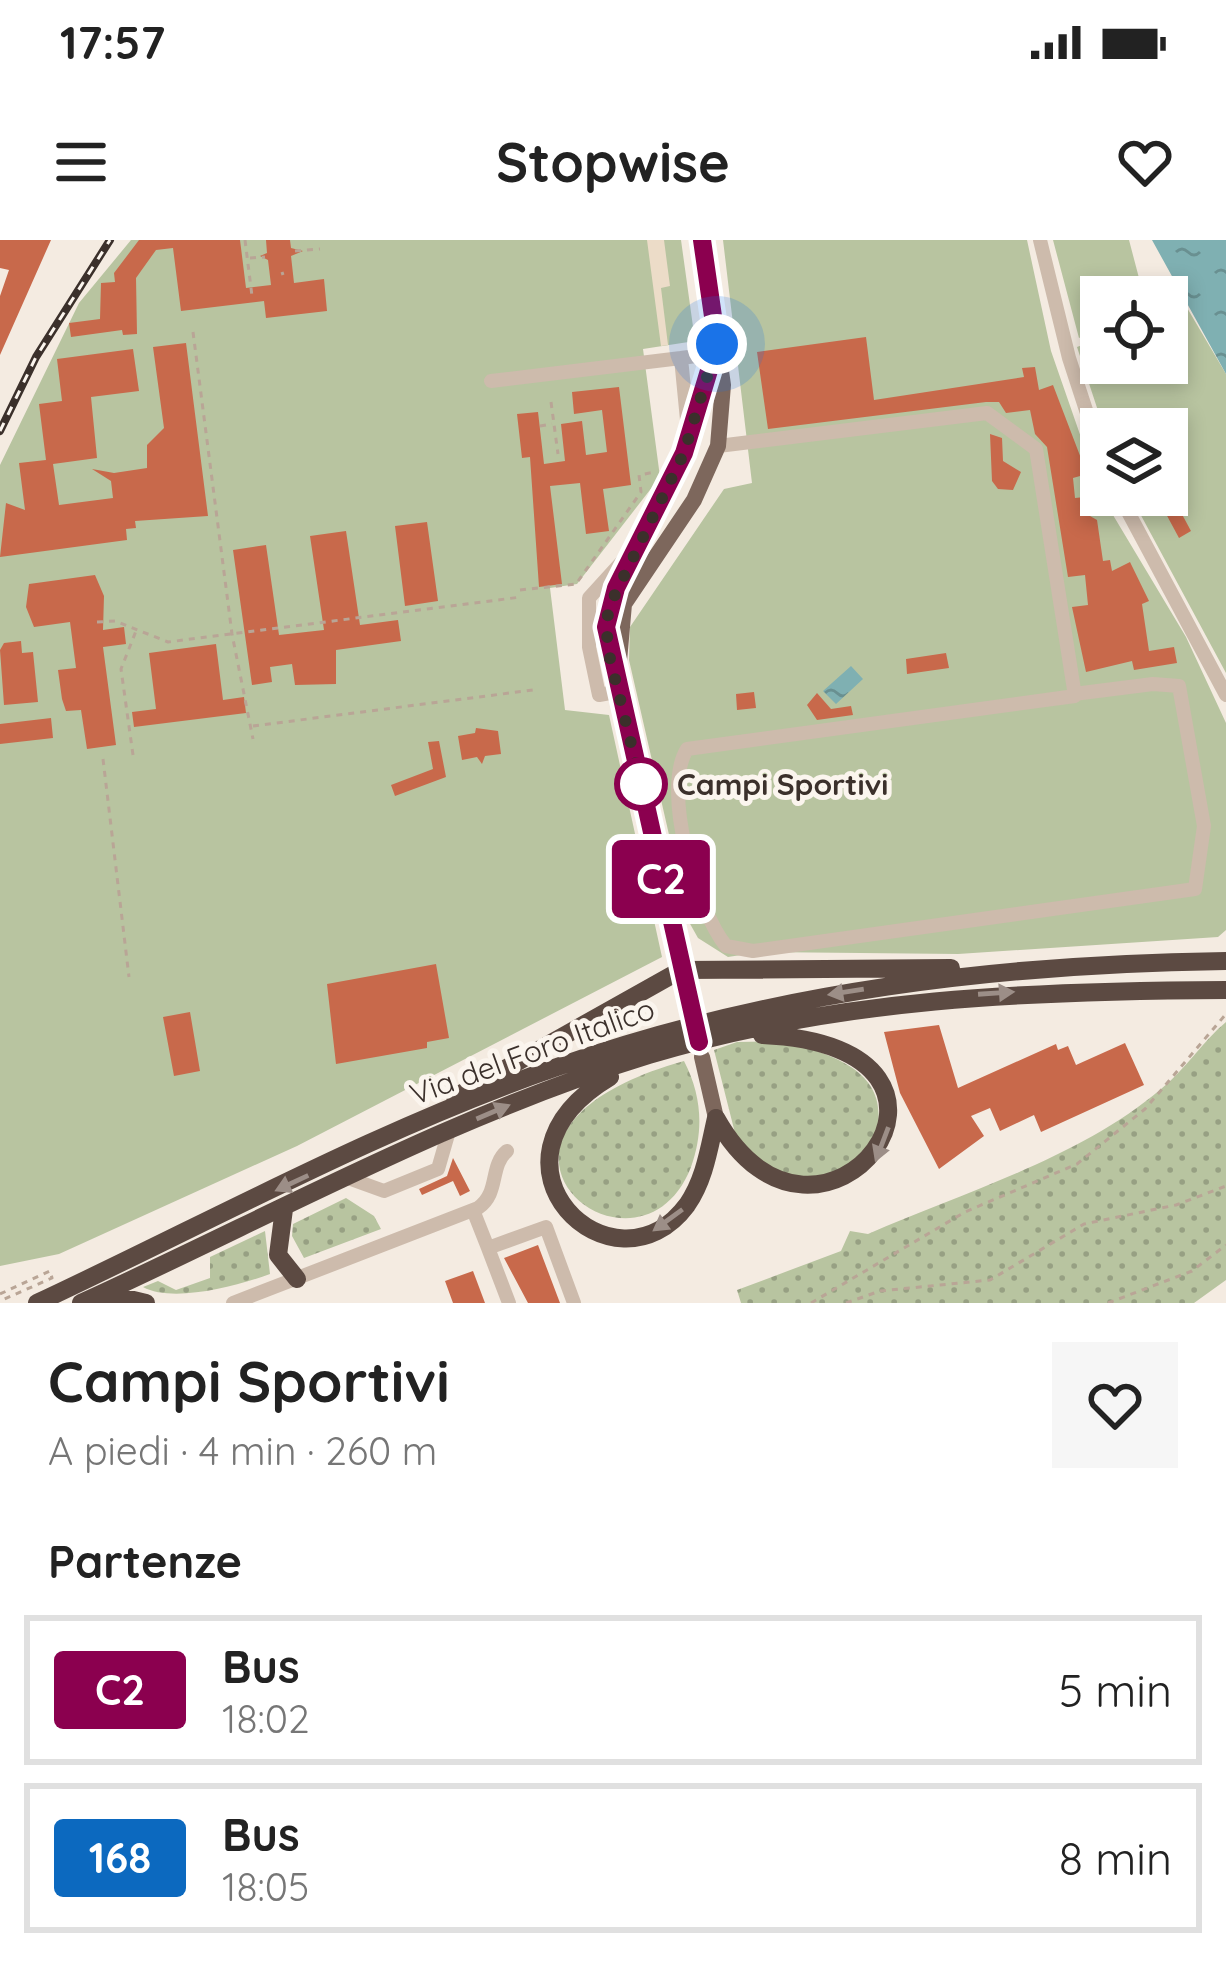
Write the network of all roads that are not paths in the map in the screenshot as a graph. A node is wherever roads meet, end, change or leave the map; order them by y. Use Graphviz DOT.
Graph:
graph roads {
  1 [pos="702,240"];
  2 [pos="1040,240"];
  3 [pos="714,349"];
  4 [pos="681,358"];
  5 [pos="491,381"];
  6 [pos="1085,408"];
  7 [pos="689,440"];
  8 [pos="715,454"];
  9 [pos="1131,516"];
  10 [pos="645,538"];
  11 [pos="603,629"];
  12 [pos="621,692"];
  13 [pos="1075,694"];
  14 [pos="1226,695"];
  15 [pos="1226,945"];
  16 [pos="1226,961"];
  17 [pos="1179,962"];
  18 [pos="681,970"];
  19 [pos="1004,972"];
  20 [pos="1171,990"];
  21 [pos="1226,990"];
  22 [pos="691,1010"];
  23 [pos="716,1038"];
  24 [pos="644,1056"];
  25 [pos="702,1057"];
  26 [pos="716,1118"];
  27 [pos="449,1131"];
  28 [pos="398,1132"];
  29 [pos="507,1150"];
  30 [pos="348,1178"];
  31 [pos="284,1209"];
  32 [pos="473,1210"];
  33 [pos="488,1248"];
  34 [pos="297,1279"];
  35 [pos="123,1300"];
  36 [pos="37,1303"];
  37 [pos="81,1303"];
  38 [pos="94,1303"];
  39 [pos="146,1303"];
  40 [pos="232,1303"];
  41 [pos="508,1303"];
  42 [pos="574,1303"];
  1 -- 3 [label="main road"];
  2 -- 6 [label="street"];
  3 -- 4 [label="street"];
  3 -- 7 [label="main road"];
  3 -- 8 [label="main road"];
  4 -- 5 [label="street"];
  4 -- 7 [label="street"];
  7 -- 8 [label="main road"];
  7 -- 10 [label="main road"];
  8 -- 11 [label="main road"];
  8 -- 13 [label="street"];
  9 -- 14 [label="street"];
  10 -- 11 [label="main road"];
  10 -- 11 [label="street"];
  11 -- 12 [label="main road"];
  11 -- 12 [label="street"];
  12 -- 18 [label="main road"];
  13 -- 13 [label="street"];
  15 -- 17 [label="highway"];
  16 -- 17 [label="highway, Via del Foro Italico"];
  17 -- 19 [label="highway, Via del Foro Italico"];
  17 -- 20 [label="street"];
  18 -- 19 [label="highway"];
  18 -- 22 [label="main road"];
  18 -- 28 [label="highway"];
  19 -- 28 [label="highway, Via del Foro Italico, one-way"];
  20 -- 21 [label="highway, Via del Foro Italico"];
  23 -- 20 [label="highway, Via del Foro Italico, one-way"];
  23 -- 24 [label="highway, Via del Foro Italico"];
  23 -- 26 [label="highway, one-way"];
  26 -- 24 [label="highway, one-way"];
  27 -- 24 [label="highway, Via del Foro Italico, one-way"];
  25 -- 26 [label="main road"];
  27 -- 30 [label="highway, Via del Foro Italico"];
  27 -- 30 [label="street"];
  28 -- 36 [label="highway, Via del Foro Italico, one-way"];
  29 -- 32 [label="street"];
  30 -- 31 [label="highway, Via del Foro Italico"];
  31 -- 34 [label="highway"];
  31 -- 37 [label="highway, Via del Foro Italico"];
  32 -- 33 [label="street"];
  32 -- 34 [label="street"];
  33 -- 41 [label="street"];
  33 -- 42 [label="street"];
  34 -- 40 [label="street"];
  35 -- 38 [label="highway"];
  35 -- 39 [label="highway"];
}
